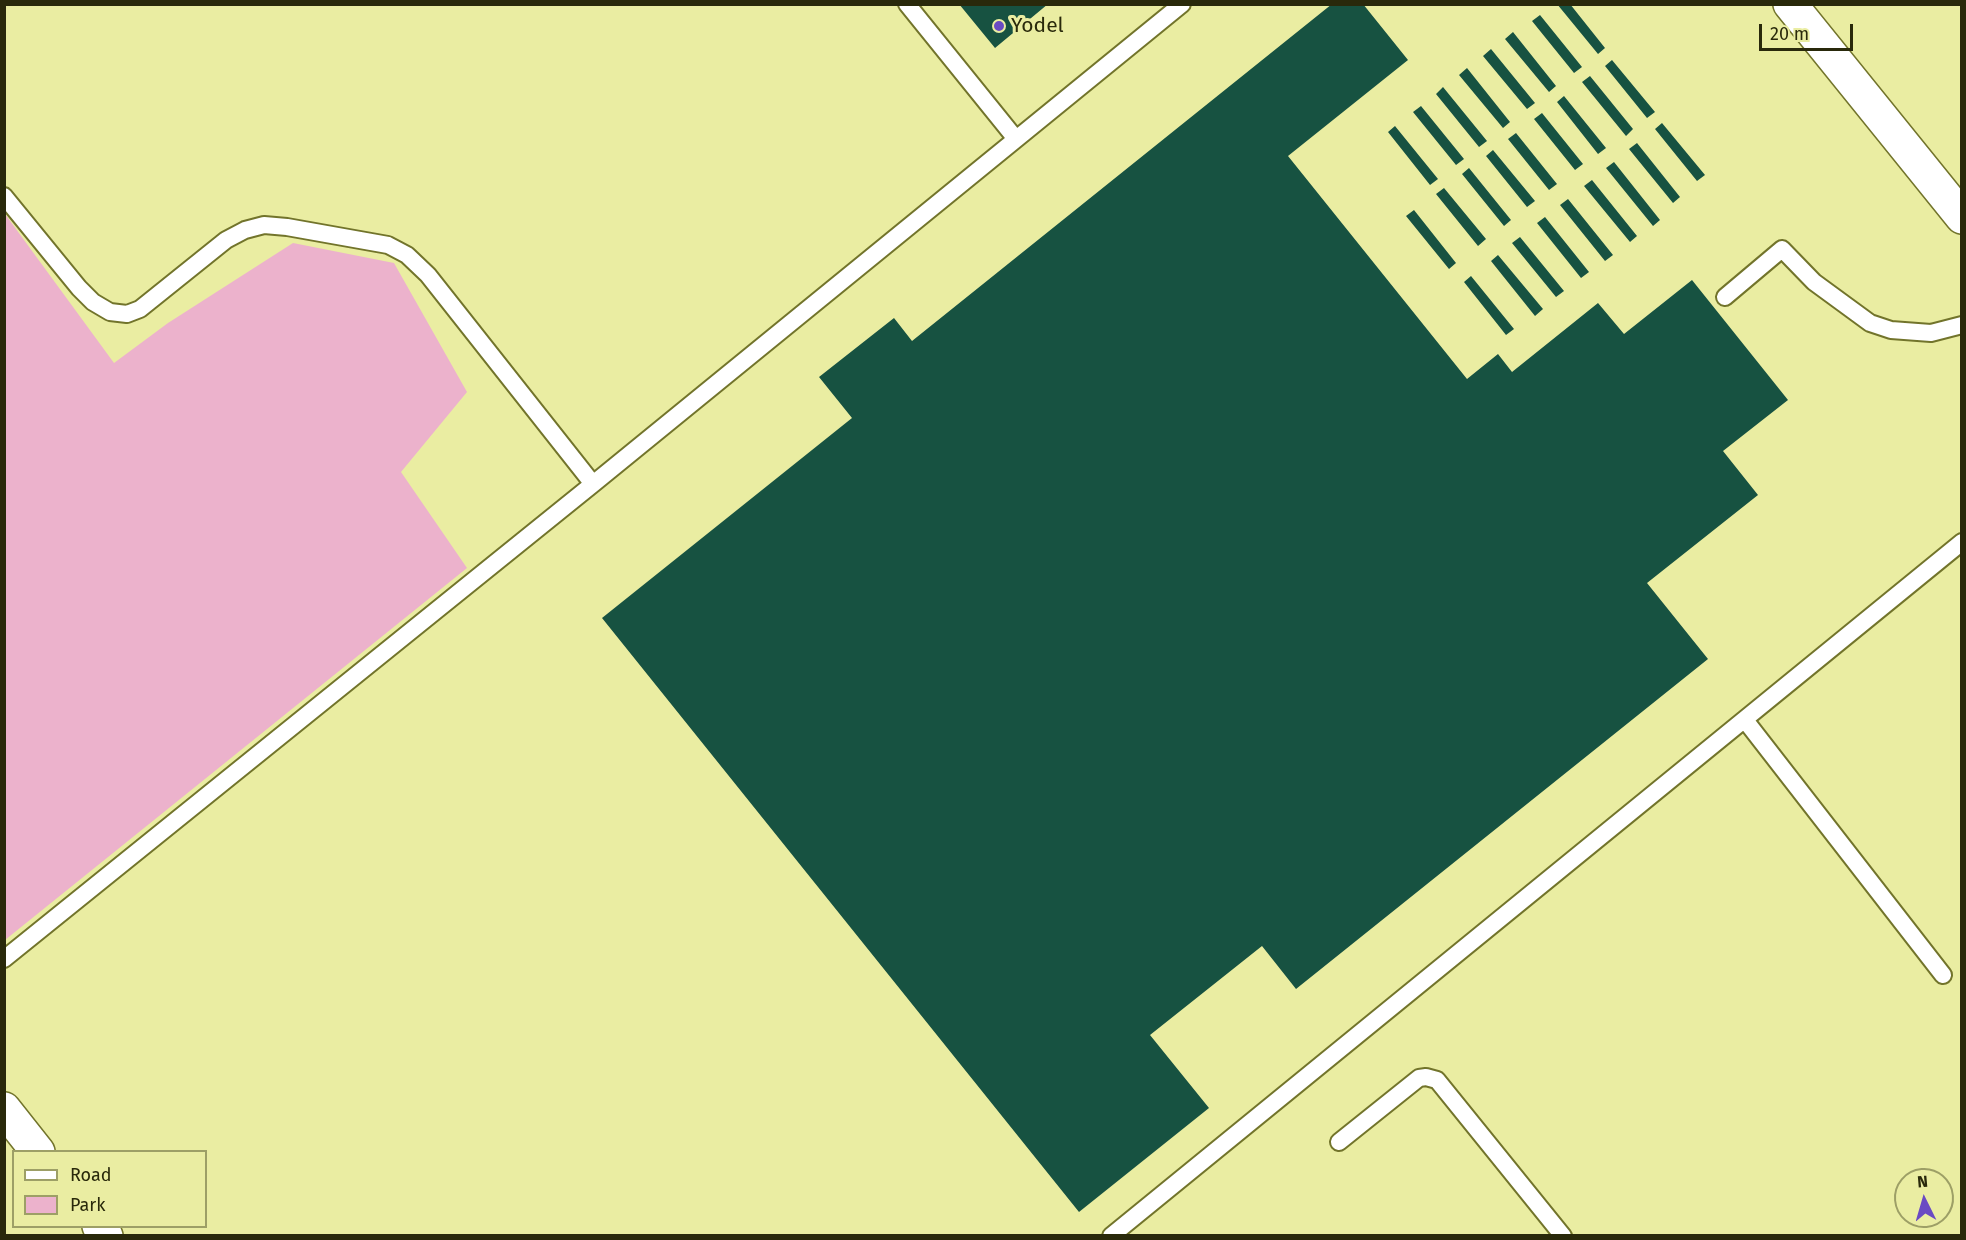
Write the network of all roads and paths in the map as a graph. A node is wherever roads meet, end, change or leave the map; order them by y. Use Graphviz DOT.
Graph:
graph roads {
  1 [pos="907,4"];
  2 [pos="1182,4"];
  3 [pos="1790,4"];
  4 [pos="1016,140"];
  5 [pos="4,196"];
  6 [pos="1962,217"];
  7 [pos="1725,297"];
  8 [pos="1962,325"];
  9 [pos="593,484"];
  10 [pos="1962,542"];
  11 [pos="1745,720"];
  12 [pos="4,959"];
  13 [pos="1943,975"];
  14 [pos="4,1109"];
  15 [pos="1340,1142"];
  16 [pos="36,1150"];
  17 [pos="1111,1236"];
  18 [pos="1563,1236"];
  1 -- 4 [label="lane"];
  2 -- 4 [label="lane"];
  3 -- 6 [label="street"];
  4 -- 9 [label="lane"];
  5 -- 9 [label="lane"];
  7 -- 8 [label="lane"];
  9 -- 12 [label="lane"];
  10 -- 11 [label="lane"];
  11 -- 13 [label="lane"];
  11 -- 17 [label="lane"];
  14 -- 16 [label="street"];
  15 -- 18 [label="lane"];
}
